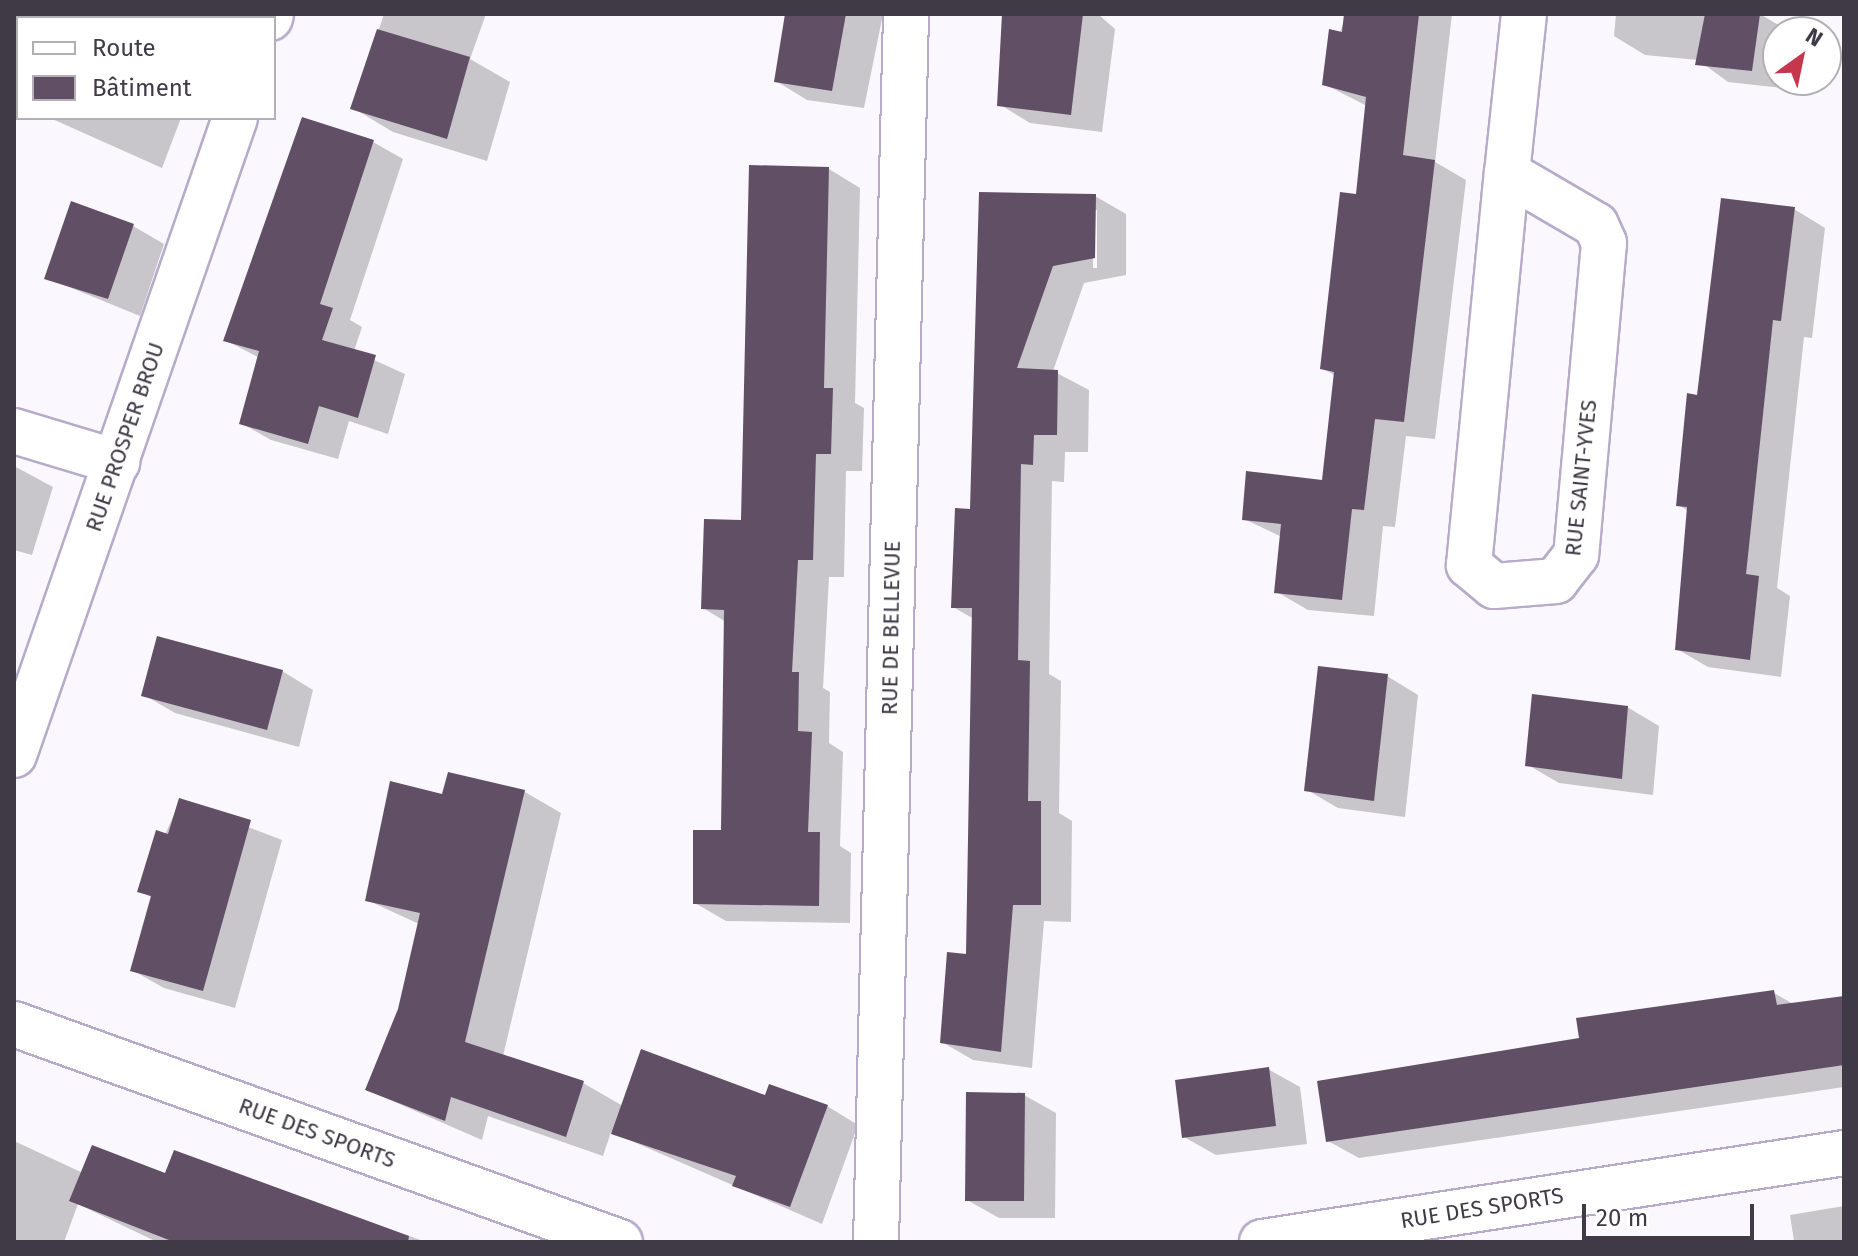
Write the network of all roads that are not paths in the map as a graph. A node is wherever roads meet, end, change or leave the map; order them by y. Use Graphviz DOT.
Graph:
graph roads {
  1 [pos="906,14"];
  2 [pos="1524,14"];
  3 [pos="234,120"];
  4 [pos="1507,173"];
  5 [pos="14,431"];
  6 [pos="117,462"];
  7 [pos="14,755"];
  8 [pos="14,1024"];
  9 [pos="1844,1153"];
  10 [pos="1329,1237"];
  11 [pos="620,1242"];
  12 [pos="876,1242"];
  13 [pos="1262,1242"];
  1 -- 12 [label="street, RUE DE BELLEVUE"];
  2 -- 4 [label="street, RUE SAINT-YVES"];
  3 -- 6 [label="street, RUE PROSPER BROU"];
  4 -- 4 [label="street, RUE SAINT-YVES"];
  5 -- 6 [label="street"];
  6 -- 7 [label="street, RUE PROSPER BROU"];
  8 -- 11 [label="street, RUE DES SPORTS"];
  9 -- 10 [label="street, RUE DES SPORTS"];
  10 -- 13 [label="street, RUE DES SPORTS"];
}
